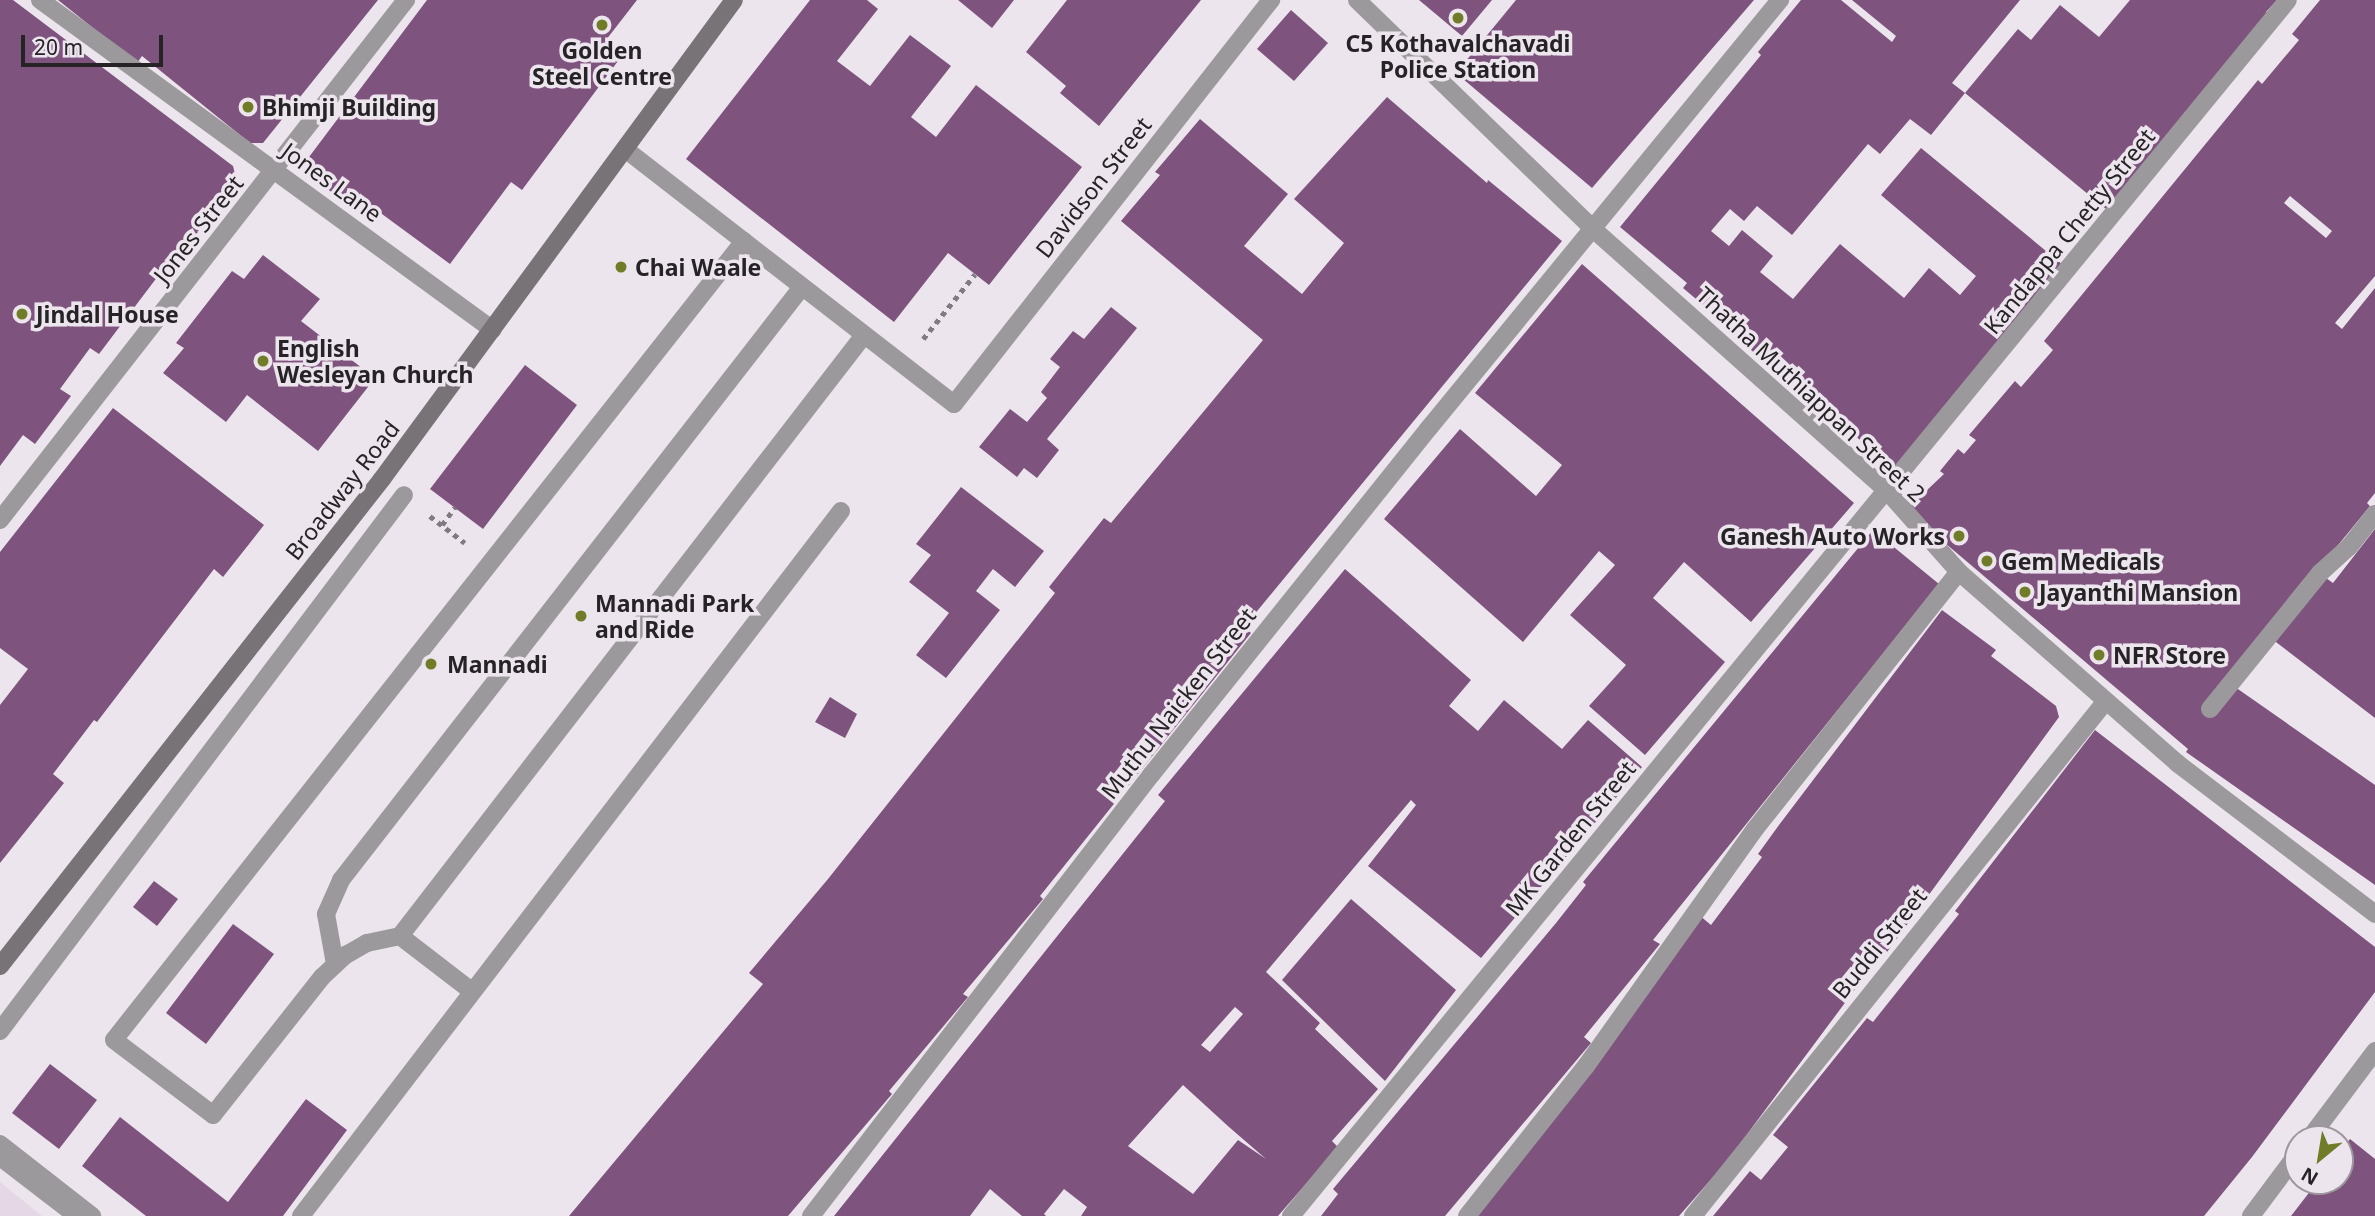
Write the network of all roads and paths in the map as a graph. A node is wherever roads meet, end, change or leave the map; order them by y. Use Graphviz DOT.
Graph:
graph roads {
  1 [pos="40,0"];
  2 [pos="407,0"];
  3 [pos="734,0"];
  4 [pos="1271,0"];
  5 [pos="1357,0"];
  6 [pos="1780,0"];
  7 [pos="2288,0"];
  8 [pos="625,149"];
  9 [pos="275,170"];
  10 [pos="1592,228"];
  11 [pos="744,241"];
  12 [pos="975,274"];
  13 [pos="802,287"];
  14 [pos="493,330"];
  15 [pos="864,335"];
  16 [pos="903,364"];
  17 [pos="1888,492"];
  18 [pos="404,495"];
  19 [pos="455,507"];
  20 [pos="841,511"];
  21 [pos="2375,514"];
  22 [pos="0,520"];
  23 [pos="442,525"];
  24 [pos="491,562"];
  25 [pos="1959,572"];
  26 [pos="2105,702"];
  27 [pos="2210,709"];
  28 [pos="2375,914"];
  29 [pos="400,936"];
  30 [pos="335,964"];
  31 [pos="0,966"];
  32 [pos="470,990"];
  33 [pos="0,1031"];
  34 [pos="2375,1051"];
  35 [pos="2319,1125"];
  36 [pos="0,1144"];
  37 [pos="0,1157"];
  38 [pos="2284,1171"];
  39 [pos="77,1216"];
  40 [pos="92,1216"];
  41 [pos="301,1216"];
  42 [pos="811,1216"];
  43 [pos="1291,1216"];
  44 [pos="1467,1216"];
  45 [pos="1693,1216"];
  46 [pos="2250,1216"];
  1 -- 9 [label="street, Jones Lane"];
  2 -- 9 [label="street, Jones Street"];
  3 -- 8 [label="main road, Broadway Road"];
  4 -- 16 [label="street, Davidson Street"];
  5 -- 10 [label="street, Thatha Muthiappan Street 2"];
  6 -- 10 [label="street, Muthu Naicken Street"];
  7 -- 17 [label="street, Kandappa Chetty Street"];
  8 -- 11 [label="street"];
  8 -- 14 [label="main road, Broadway Road"];
  9 -- 14 [label="street, Jones Lane"];
  9 -- 22 [label="street, Jones Street"];
  10 -- 17 [label="street, Thatha Muthiappan Street 2"];
  10 -- 42 [label="street, Muthu Naicken Street"];
  11 -- 13 [label="street"];
  11 -- 24 [label="street"];
  12 -- 16 [label="path"];
  13 -- 15 [label="street"];
  13 -- 30 [label="street"];
  14 -- 31 [label="main road, Broadway Road"];
  15 -- 16 [label="street"];
  15 -- 29 [label="street"];
  17 -- 25 [label="street, Thatha Muthiappan Street 2"];
  17 -- 43 [label="street, MK Garden Street"];
  18 -- 23 [label="path"];
  18 -- 33 [label="street"];
  19 -- 23 [label="path"];
  20 -- 32 [label="street"];
  21 -- 27 [label="street"];
  23 -- 24 [label="path"];
  24 -- 30 [label="street"];
  25 -- 26 [label="street, Thatha Muthiappan Street 2"];
  25 -- 44 [label="street"];
  26 -- 28 [label="street, Thatha Muthiappan Street 2"];
  26 -- 45 [label="street, Buddi Street"];
  29 -- 30 [label="street"];
  29 -- 32 [label="street"];
  32 -- 41 [label="street"];
  34 -- 35 [label="street"];
  36 -- 40 [label="street"];
  37 -- 39 [label="street"];
  38 -- 46 [label="street"];
}
